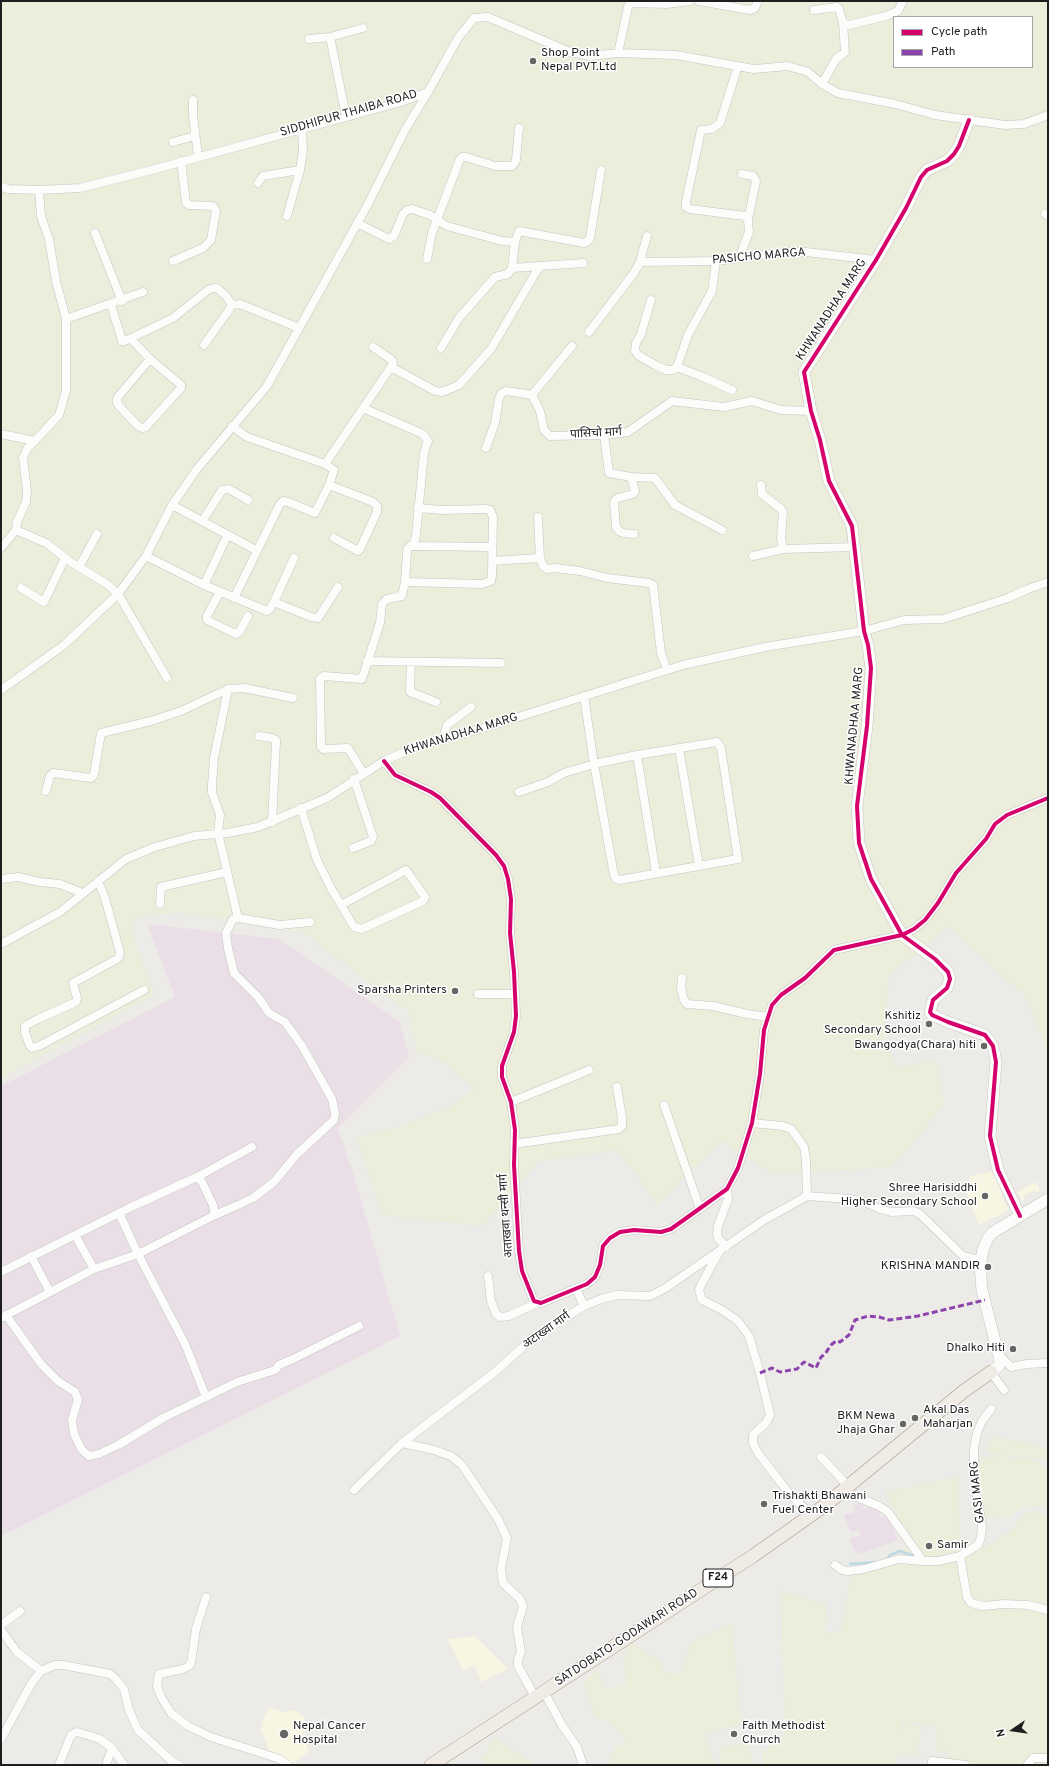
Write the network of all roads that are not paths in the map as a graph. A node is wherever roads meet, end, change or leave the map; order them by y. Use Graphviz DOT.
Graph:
graph roads {
  1 [pos="690,1"];
  2 [pos="699,1"];
  3 [pos="758,1"];
  4 [pos="903,1"];
  5 [pos="814,10"];
  6 [pos="843,23"];
  7 [pos="363,28"];
  8 [pos="330,38"];
  9 [pos="308,39"];
  10 [pos="618,53"];
  11 [pos="738,66"];
  12 [pos="822,84"];
  13 [pos="428,92"];
  14 [pos="193,100"];
  15 [pos="1048,115"];
  16 [pos="346,116"];
  17 [pos="969,120"];
  18 [pos="302,128"];
  19 [pos="519,128"];
  20 [pos="195,136"];
  21 [pos="173,142"];
  22 [pos="198,156"];
  23 [pos="181,161"];
  24 [pos="300,170"];
  25 [pos="601,170"];
  26 [pos="742,174"];
  27 [pos="258,183"];
  28 [pos="1,187"];
  29 [pos="39,190"];
  30 [pos="287,216"];
  31 [pos="437,219"];
  32 [pos="748,220"];
  33 [pos="357,223"];
  34 [pos="95,233"];
  35 [pos="647,236"];
  36 [pos="515,242"];
  37 [pos="739,258"];
  38 [pos="427,259"];
  39 [pos="876,260"];
  40 [pos="173,261"];
  41 [pos="716,261"];
  42 [pos="640,262"];
  43 [pos="583,263"];
  44 [pos="539,267"];
  45 [pos="512,268"];
  46 [pos="143,292"];
  47 [pos="652,300"];
  48 [pos="122,301"];
  49 [pos="111,305"];
  50 [pos="232,305"];
  51 [pos="66,319"];
  52 [pos="299,328"];
  53 [pos="589,332"];
  54 [pos="131,339"];
  55 [pos="204,345"];
  56 [pos="572,346"];
  57 [pos="373,347"];
  58 [pos="441,348"];
  59 [pos="150,359"];
  60 [pos="391,367"];
  61 [pos="677,367"];
  62 [pos="732,390"];
  63 [pos="532,395"];
  64 [pos="364,408"];
  65 [pos="811,411"];
  66 [pos="232,426"];
  67 [pos="1,434"];
  68 [pos="604,435"];
  69 [pos="35,441"];
  70 [pos="486,448"];
  71 [pos="325,464"];
  72 [pos="631,477"];
  73 [pos="329,485"];
  74 [pos="761,485"];
  75 [pos="248,500"];
  76 [pos="172,505"];
  77 [pos="418,508"];
  78 [pos="538,516"];
  79 [pos="203,520"];
  80 [pos="16,530"];
  81 [pos="722,530"];
  82 [pos="97,534"];
  83 [pos="634,534"];
  84 [pos="228,536"];
  85 [pos="334,538"];
  86 [pos="412,546"];
  87 [pos="492,547"];
  88 [pos="855,547"];
  89 [pos="1,548"];
  90 [pos="783,549"];
  91 [pos="256,550"];
  92 [pos="146,556"];
  93 [pos="753,556"];
  94 [pos="65,558"];
  95 [pos="294,558"];
  96 [pos="540,558"];
  97 [pos="492,561"];
  98 [pos="79,567"];
  99 [pos="405,582"];
  100 [pos="1048,582"];
  101 [pos="204,585"];
  102 [pos="338,587"];
  103 [pos="21,588"];
  104 [pos="220,592"];
  105 [pos="118,594"];
  106 [pos="234,598"];
  107 [pos="274,602"];
  108 [pos="248,616"];
  109 [pos="864,631"];
  110 [pos="367,661"];
  111 [pos="411,662"];
  112 [pos="501,663"];
  113 [pos="667,670"];
  114 [pos="167,678"];
  115 [pos="228,689"];
  116 [pos="1,690"];
  117 [pos="584,696"];
  118 [pos="292,698"];
  119 [pos="436,702"];
  120 [pos="471,708"];
  121 [pos="259,736"];
  122 [pos="443,740"];
  123 [pos="679,749"];
  124 [pos="636,755"];
  125 [pos="384,760"];
  126 [pos="594,764"];
  127 [pos="364,774"];
  128 [pos="354,780"];
  129 [pos="46,791"];
  130 [pos="519,792"];
  131 [pos="1048,798"];
  132 [pos="301,808"];
  133 [pos="272,822"];
  134 [pos="218,833"];
  135 [pos="353,848"];
  136 [pos="699,866"];
  137 [pos="227,872"];
  138 [pos="656,873"];
  139 [pos="1,879"];
  140 [pos="98,881"];
  141 [pos="82,894"];
  142 [pos="160,904"];
  143 [pos="341,905"];
  144 [pos="238,918"];
  145 [pos="310,922"];
  146 [pos="902,935"];
  147 [pos="1,944"];
  148 [pos="682,978"];
  149 [pos="144,990"];
  150 [pos="478,994"];
  151 [pos="514,994"];
  152 [pos="768,1017"];
  153 [pos="588,1070"];
  154 [pos="617,1087"];
  155 [pos="511,1102"];
  156 [pos="664,1106"];
  157 [pos="752,1123"];
  158 [pos="514,1144"];
  159 [pos="252,1147"];
  160 [pos="199,1176"];
  161 [pos="727,1189"];
  162 [pos="807,1196"];
  163 [pos="1048,1199"];
  164 [pos="700,1209"];
  165 [pos="119,1213"];
  166 [pos="214,1215"];
  167 [pos="1020,1216"];
  168 [pos="76,1235"];
  169 [pos="723,1249"];
  170 [pos="138,1254"];
  171 [pos="31,1256"];
  172 [pos="980,1260"];
  173 [pos="94,1269"];
  174 [pos="1,1272"];
  175 [pos="488,1276"];
  176 [pos="576,1289"];
  177 [pos="50,1292"];
  178 [pos="537,1303"];
  179 [pos="584,1306"];
  180 [pos="3,1316"];
  181 [pos="359,1326"];
  182 [pos="999,1355"];
  183 [pos="1048,1363"];
  184 [pos="992,1372"];
  185 [pos="1004,1390"];
  186 [pos="206,1397"];
  187 [pos="991,1409"];
  188 [pos="402,1443"];
  189 [pos="821,1457"];
  190 [pos="846,1488"];
  191 [pos="354,1490"];
  192 [pos="810,1514"];
  193 [pos="960,1556"];
  194 [pos="923,1561"];
  195 [pos="835,1566"];
  196 [pos="206,1597"];
  197 [pos="1048,1610"];
  198 [pos="20,1611"];
  199 [pos="1,1625"];
  200 [pos="1,1630"];
  201 [pos="41,1671"];
  202 [pos="539,1695"];
  203 [pos="1,1739"];
  204 [pos="112,1748"];
  205 [pos="1048,1758"];
  206 [pos="59,1765"];
  207 [pos="106,1765"];
  208 [pos="124,1765"];
  209 [pos="179,1765"];
  210 [pos="288,1765"];
  211 [pos="431,1765"];
  212 [pos="583,1765"];
  213 [pos="932,1765"];
  214 [pos="966,1765"];
  215 [pos="1027,1765"];
  1 -- 10 [label="street"];
  2 -- 3 [label="street"];
  4 -- 6 [label="street"];
  5 -- 6 [label="street"];
  6 -- 12 [label="street"];
  7 -- 8 [label="street"];
  8 -- 9 [label="street"];
  8 -- 16 [label="street"];
  10 -- 11 [label="street, SIDDHIPUR THAIBA ROAD"];
  10 -- 13 [label="street, SIDDHIPUR THAIBA ROAD"];
  11 -- 12 [label="street, SIDDHIPUR THAIBA ROAD"];
  11 -- 32 [label="street"];
  12 -- 17 [label="street, SIDDHIPUR THAIBA ROAD"];
  13 -- 16 [label="street, SIDDHIPUR THAIBA ROAD"];
  13 -- 33 [label="street"];
  14 -- 20 [label="street"];
  15 -- 17 [label="street, SIDDHIPUR THAIBA ROAD"];
  16 -- 18 [label="street, SIDDHIPUR THAIBA ROAD"];
  17 -- 39 [label="street, KHWANADHAA MARG"];
  18 -- 22 [label="street, SIDDHIPUR THAIBA ROAD"];
  18 -- 24 [label="street"];
  19 -- 31 [label="street"];
  20 -- 21 [label="street"];
  20 -- 22 [label="street"];
  22 -- 23 [label="street, SIDDHIPUR THAIBA ROAD"];
  23 -- 29 [label="street, SIDDHIPUR THAIBA ROAD"];
  23 -- 40 [label="street"];
  24 -- 27 [label="street"];
  24 -- 30 [label="street"];
  25 -- 36 [label="street"];
  26 -- 32 [label="street"];
  28 -- 29 [label="street, SIDDHIPUR THAIBA ROAD"];
  29 -- 51 [label="street"];
  31 -- 33 [label="street"];
  31 -- 36 [label="street"];
  31 -- 38 [label="street"];
  32 -- 37 [label="street"];
  33 -- 52 [label="street"];
  34 -- 48 [label="street"];
  35 -- 42 [label="street"];
  36 -- 45 [label="street"];
  37 -- 39 [label="street, PASICHO MARGA"];
  37 -- 41 [label="street, PASICHO MARGA"];
  39 -- 65 [label="street, KHWANADHAA MARG"];
  41 -- 42 [label="street, PASICHO MARGA"];
  41 -- 61 [label="street"];
  42 -- 53 [label="street"];
  43 -- 44 [label="street"];
  44 -- 45 [label="street"];
  44 -- 60 [label="street"];
  45 -- 58 [label="street"];
  46 -- 48 [label="street"];
  47 -- 61 [label="street"];
  48 -- 49 [label="street"];
  49 -- 51 [label="street"];
  49 -- 54 [label="street"];
  50 -- 52 [label="street"];
  50 -- 54 [label="street"];
  50 -- 55 [label="street"];
  51 -- 69 [label="street"];
  52 -- 66 [label="street"];
  54 -- 59 [label="street"];
  56 -- 63 [label="street"];
  57 -- 60 [label="street"];
  59 -- 59 [label="street"];
  60 -- 64 [label="street"];
  61 -- 62 [label="street"];
  63 -- 68 [label="street, पासिचो मार्ग"];
  63 -- 70 [label="street"];
  64 -- 71 [label="street"];
  64 -- 77 [label="street"];
  65 -- 68 [label="street, पासिचो मार्ग"];
  65 -- 88 [label="street, KHWANADHAA MARG"];
  66 -- 71 [label="street"];
  66 -- 76 [label="street"];
  67 -- 69 [label="street"];
  68 -- 72 [label="street"];
  69 -- 80 [label="street"];
  71 -- 73 [label="street"];
  72 -- 81 [label="street"];
  72 -- 83 [label="street"];
  73 -- 85 [label="street"];
  73 -- 91 [label="street"];
  74 -- 90 [label="street"];
  75 -- 79 [label="street"];
  76 -- 79 [label="street"];
  76 -- 92 [label="street"];
  77 -- 86 [label="street"];
  77 -- 87 [label="street"];
  78 -- 96 [label="street"];
  79 -- 84 [label="street"];
  80 -- 89 [label="street"];
  80 -- 94 [label="street"];
  82 -- 98 [label="street"];
  84 -- 91 [label="street"];
  84 -- 101 [label="street"];
  86 -- 87 [label="street"];
  86 -- 99 [label="street"];
  87 -- 97 [label="street"];
  88 -- 90 [label="street"];
  88 -- 109 [label="street, KHWANADHAA MARG"];
  90 -- 93 [label="street"];
  91 -- 106 [label="street"];
  92 -- 101 [label="street"];
  92 -- 105 [label="street"];
  94 -- 98 [label="street"];
  94 -- 103 [label="street"];
  95 -- 107 [label="street"];
  96 -- 97 [label="street"];
  96 -- 113 [label="street"];
  97 -- 99 [label="street"];
  98 -- 105 [label="street"];
  99 -- 110 [label="street"];
  100 -- 109 [label="street"];
  101 -- 104 [label="street"];
  102 -- 107 [label="street"];
  104 -- 106 [label="street"];
  104 -- 108 [label="street"];
  105 -- 114 [label="street"];
  105 -- 116 [label="street"];
  106 -- 107 [label="street"];
  109 -- 113 [label="street, KHWANADHAA MARG"];
  109 -- 146 [label="street, KHWANADHAA MARG"];
  110 -- 111 [label="street"];
  110 -- 127 [label="street"];
  111 -- 112 [label="street"];
  111 -- 119 [label="street"];
  113 -- 117 [label="street, KHWANADHAA MARG"];
  115 -- 118 [label="street"];
  115 -- 129 [label="street"];
  115 -- 134 [label="street"];
  117 -- 122 [label="street, KHWANADHAA MARG"];
  117 -- 126 [label="street"];
  120 -- 122 [label="street"];
  121 -- 133 [label="street"];
  122 -- 125 [label="street, KHWANADHAA MARG"];
  123 -- 124 [label="street"];
  123 -- 136 [label="street"];
  123 -- 136 [label="street"];
  124 -- 126 [label="street"];
  124 -- 138 [label="street"];
  125 -- 127 [label="street, KHWANADHAA MARG"];
  125 -- 151 [label="street, अताखवा थन्सी मार्ग"];
  126 -- 130 [label="street"];
  126 -- 138 [label="street"];
  127 -- 128 [label="street, KHWANADHAA MARG"];
  128 -- 132 [label="street, KHWANADHAA MARG"];
  128 -- 135 [label="street"];
  131 -- 146 [label="street"];
  132 -- 133 [label="street, KHWANADHAA MARG"];
  132 -- 143 [label="street"];
  133 -- 134 [label="street, KHWANADHAA MARG"];
  134 -- 137 [label="street"];
  134 -- 140 [label="street, KHWANADHAA MARG"];
  136 -- 138 [label="street"];
  137 -- 142 [label="street"];
  137 -- 144 [label="street"];
  139 -- 141 [label="street"];
  140 -- 141 [label="street, KHWANADHAA MARG"];
  140 -- 149 [label="street"];
  141 -- 147 [label="street, KHWANADHAA MARG"];
  143 -- 143 [label="street"];
  144 -- 145 [label="street"];
  144 -- 166 [label="street"];
  146 -- 152 [label="street"];
  146 -- 167 [label="street, KHWANADHAA MARG"];
  148 -- 152 [label="street"];
  150 -- 151 [label="street"];
  151 -- 155 [label="street, अताखवा थन्सी मार्ग"];
  152 -- 157 [label="street"];
  153 -- 155 [label="street"];
  154 -- 158 [label="street"];
  155 -- 158 [label="street, अताखवा थन्सी मार्ग"];
  156 -- 164 [label="street"];
  157 -- 161 [label="street"];
  157 -- 162 [label="street"];
  158 -- 178 [label="street, अताखवा थन्सी मार्ग"];
  159 -- 160 [label="street"];
  160 -- 165 [label="street"];
  160 -- 166 [label="street"];
  161 -- 164 [label="street"];
  161 -- 169 [label="street"];
  162 -- 169 [label="street, अटाख्वा मार्ग"];
  162 -- 172 [label="street"];
  163 -- 167 [label="street"];
  164 -- 176 [label="street"];
  165 -- 168 [label="street"];
  165 -- 170 [label="street"];
  166 -- 170 [label="street"];
  167 -- 172 [label="street"];
  168 -- 171 [label="street"];
  168 -- 173 [label="street"];
  169 -- 179 [label="street, अटाख्वा मार्ग"];
  169 -- 192 [label="street"];
  170 -- 173 [label="street"];
  170 -- 186 [label="street"];
  171 -- 174 [label="street"];
  171 -- 177 [label="street"];
  172 -- 182 [label="street"];
  173 -- 177 [label="street"];
  175 -- 178 [label="street"];
  176 -- 178 [label="street"];
  176 -- 179 [label="street"];
  177 -- 180 [label="street"];
  179 -- 188 [label="street, अटाख्वा मार्ग"];
  180 -- 186 [label="street"];
  181 -- 186 [label="street"];
  182 -- 183 [label="street"];
  182 -- 184 [label="street"];
  184 -- 185 [label="street"];
  184 -- 190 [label="main road, SATDOBATO-GODAWARI ROAD / F24"];
  187 -- 193 [label="street, GASI MARG"];
  188 -- 191 [label="street, अटाख्वा मार्ग"];
  188 -- 202 [label="street"];
  189 -- 190 [label="street"];
  190 -- 192 [label="main road, SATDOBATO-GODAWARI ROAD / F24"];
  190 -- 194 [label="street"];
  192 -- 202 [label="main road, SATDOBATO-GODAWARI ROAD / F24"];
  193 -- 194 [label="street, GASI MARG"];
  193 -- 197 [label="street"];
  194 -- 195 [label="street, GASI MARG"];
  196 -- 210 [label="street"];
  198 -- 199 [label="street"];
  200 -- 201 [label="street"];
  201 -- 203 [label="street"];
  201 -- 209 [label="street"];
  202 -- 211 [label="main road, SATDOBATO-GODAWARI ROAD / F24"];
  202 -- 212 [label="street"];
  204 -- 206 [label="street"];
  204 -- 207 [label="street"];
  204 -- 208 [label="street"];
  205 -- 215 [label="street"];
  213 -- 214 [label="street"];
}
